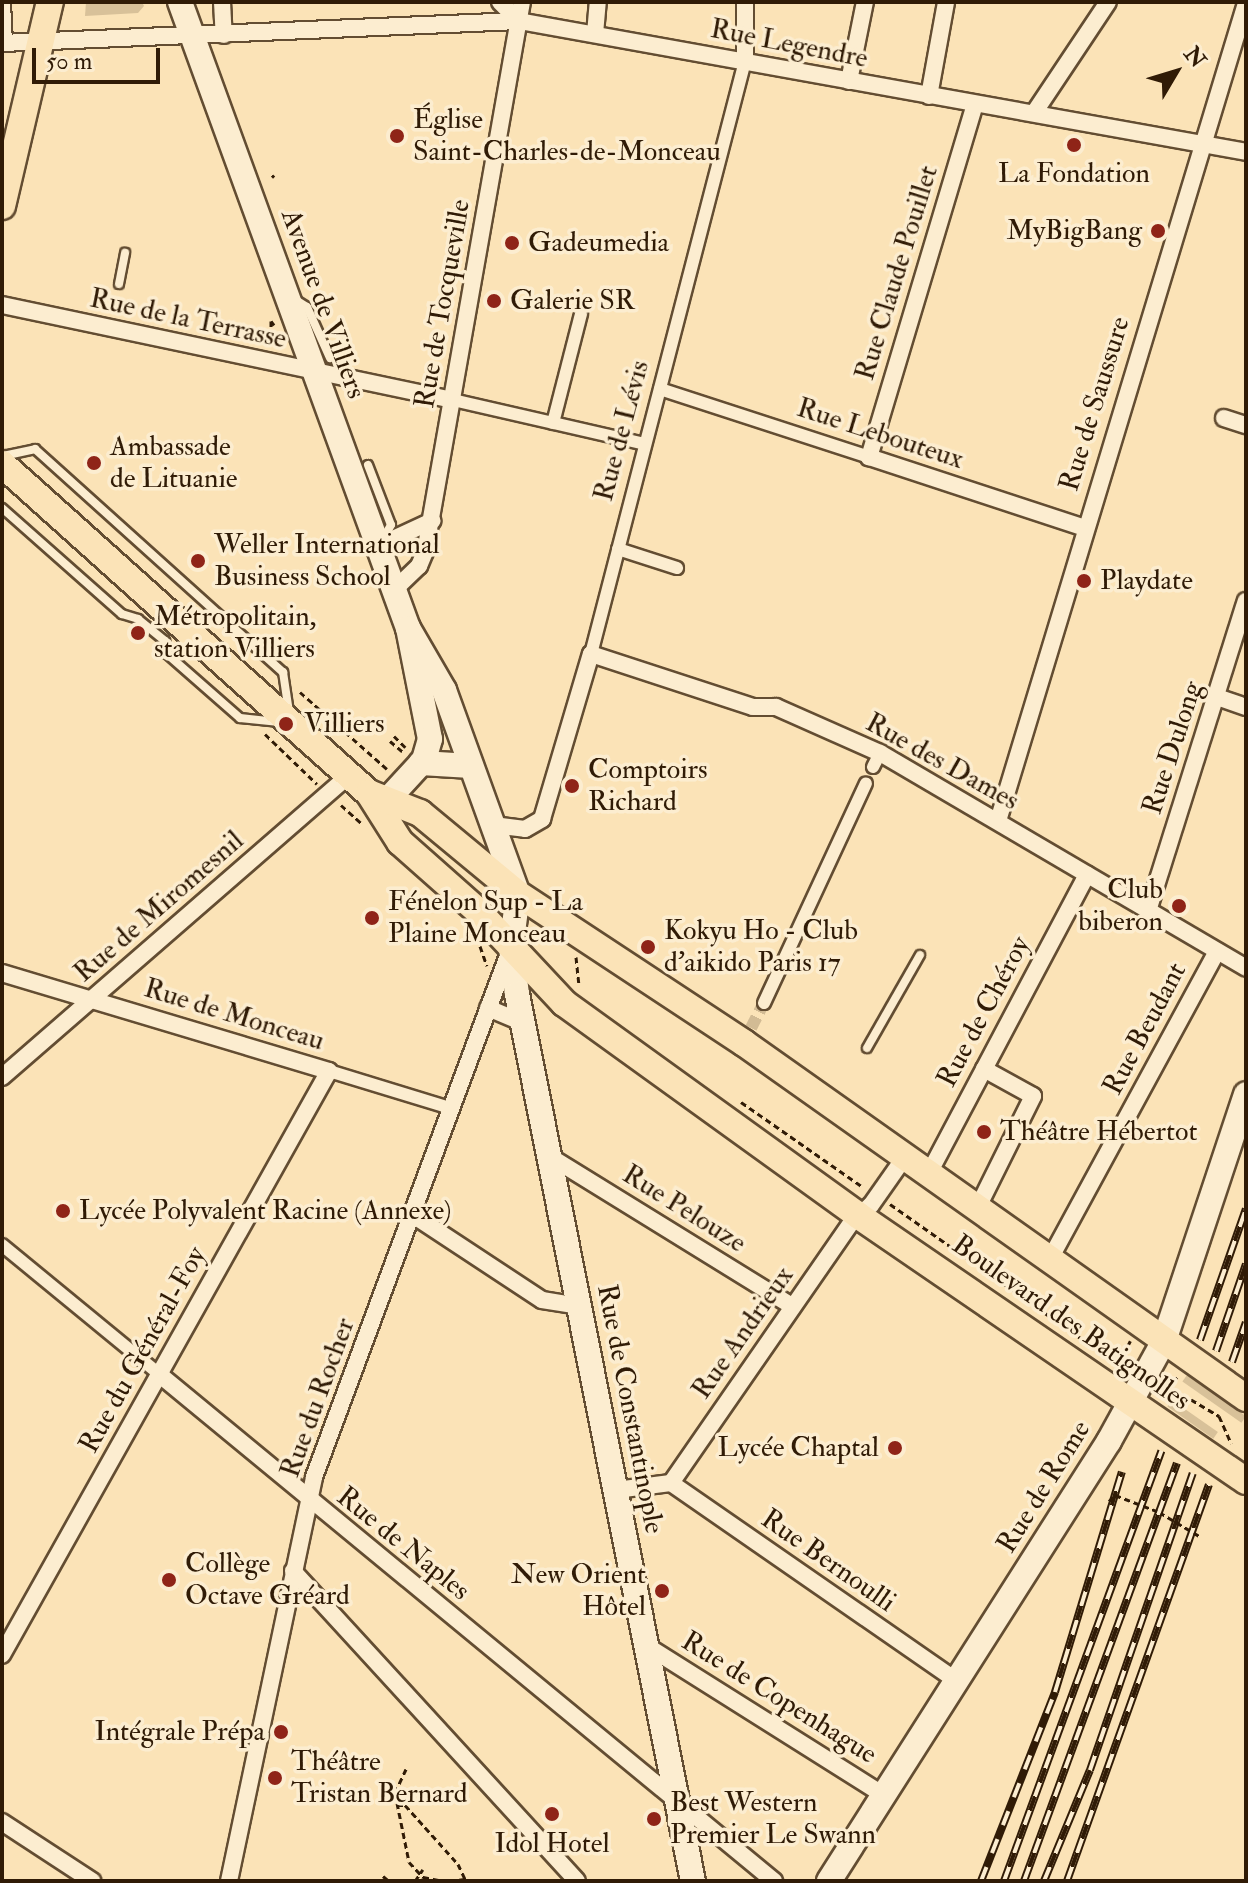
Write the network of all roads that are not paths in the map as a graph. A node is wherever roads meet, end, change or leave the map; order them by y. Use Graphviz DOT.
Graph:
graph roads {
  1 [pos="4,2"];
  2 [pos="50,2"];
  3 [pos="180,2"];
  4 [pos="222,2"];
  5 [pos="500,2"];
  6 [pos="522,2"];
  7 [pos="598,2"];
  8 [pos="745,2"];
  9 [pos="865,2"];
  10 [pos="946,2"];
  11 [pos="1108,2"];
  12 [pos="1246,3"];
  13 [pos="519,21"];
  14 [pos="595,34"];
  15 [pos="192,35"];
  16 [pos="224,35"];
  17 [pos="4,43"];
  18 [pos="39,45"];
  19 [pos="745,61"];
  20 [pos="849,81"];
  21 [pos="929,96"];
  22 [pos="975,104"];
  23 [pos="1034,113"];
  24 [pos="1203,144"];
  25 [pos="1246,152"];
  26 [pos="2,206"];
  27 [pos="125,253"];
  28 [pos="119,284"];
  29 [pos="2,305"];
  30 [pos="581,314"];
  31 [pos="323,366"];
  32 [pos="660,389"];
  33 [pos="453,400"];
  34 [pos="1224,418"];
  35 [pos="553,423"];
  36 [pos="1246,425"];
  37 [pos="645,444"];
  38 [pos="2,456"];
  39 [pos="867,462"];
  40 [pos="2,464"];
  41 [pos="368,465"];
  42 [pos="2,508"];
  43 [pos="432,521"];
  44 [pos="1085,528"];
  45 [pos="378,546"];
  46 [pos="618,549"];
  47 [pos="677,568"];
  48 [pos="394,590"];
  49 [pos="1246,601"];
  50 [pos="158,620"];
  51 [pos="408,628"];
  52 [pos="591,654"];
  53 [pos="1217,697"];
  54 [pos="1246,707"];
  55 [pos="291,723"];
  56 [pos="410,754"];
  57 [pos="471,766"];
  58 [pos="866,783"];
  59 [pos="371,794"];
  60 [pos="998,821"];
  61 [pos="493,825"];
  62 [pos="1087,875"];
  63 [pos="518,894"];
  64 [pos="1148,911"];
  65 [pos="511,948"];
  66 [pos="1217,951"];
  67 [pos="920,955"];
  68 [pos="1246,968"];
  69 [pos="2,973"];
  70 [pos="92,999"];
  71 [pos="764,1003"];
  72 [pos="488,1008"];
  73 [pos="523,1023"];
  74 [pos="867,1048"];
  75 [pos="984,1069"];
  76 [pos="329,1071"];
  77 [pos="2,1077"];
  78 [pos="1246,1094"];
  79 [pos="450,1108"];
  80 [pos="549,1156"];
  81 [pos="904,1158"];
  82 [pos="928,1175"];
  83 [pos="977,1209"];
  84 [pos="413,1215"];
  85 [pos="859,1216"];
  86 [pos="2,1245"];
  87 [pos="1050,1259"];
  88 [pos="579,1306"];
  89 [pos="792,1306"];
  90 [pos="1164,1341"];
  91 [pos="160,1375"];
  92 [pos="1246,1398"];
  93 [pos="1131,1402"];
  94 [pos="1246,1481"];
  95 [pos="671,1483"];
  96 [pos="616,1490"];
  97 [pos="309,1501"];
  98 [pos="293,1571"];
  99 [pos="647,1646"];
  100 [pos="2,1655"];
  101 [pos="956,1680"];
  102 [pos="884,1795"];
  103 [pos="679,1802"];
  104 [pos="2,1822"];
  105 [pos="92,1881"];
  106 [pos="229,1881"];
  107 [pos="577,1881"];
  108 [pos="693,1881"];
  109 [pos="774,1881"];
  110 [pos="829,1881"];
  1 -- 17 [label="street"];
  2 -- 18 [label="main road"];
  3 -- 15 [label="main road, Avenue de Villiers"];
  4 -- 16 [label="street"];
  5 -- 13 [label="street"];
  6 -- 13 [label="street, Rue de Tocqueville"];
  7 -- 14 [label="street"];
  8 -- 19 [label="street, Rue de Lévis"];
  9 -- 20 [label="street"];
  10 -- 21 [label="street"];
  11 -- 23 [label="street"];
  12 -- 24 [label="street, Rue de Saussure"];
  13 -- 14 [label="street, Rue Legendre"];
  13 -- 16 [label="street, Rue Legendre"];
  13 -- 33 [label="street, Rue de Tocqueville"];
  14 -- 19 [label="street, Rue Legendre"];
  15 -- 16 [label="street, Rue Legendre"];
  15 -- 18 [label="street, Rue Legendre"];
  15 -- 31 [label="main road, Avenue de Villiers"];
  17 -- 18 [label="street, Rue Legendre"];
  18 -- 26 [label="main road"];
  19 -- 20 [label="street, Rue Legendre"];
  19 -- 32 [label="street, Rue de Lévis"];
  20 -- 21 [label="street, Rue Legendre"];
  21 -- 22 [label="street, Rue Legendre"];
  22 -- 23 [label="street, Rue Legendre"];
  22 -- 39 [label="street, Rue Claude Pouillet"];
  23 -- 24 [label="street, Rue Legendre"];
  24 -- 25 [label="street, Rue Legendre"];
  24 -- 44 [label="street, Rue de Saussure"];
  27 -- 28 [label="lane"];
  29 -- 31 [label="street, Rue de la Terrasse"];
  30 -- 35 [label="street"];
  31 -- 33 [label="street, Rue de la Terrasse"];
  31 -- 45 [label="main road, Avenue de Villiers"];
  32 -- 37 [label="street, Rue de Lévis"];
  32 -- 39 [label="street, Rue Lebouteux"];
  33 -- 35 [label="street, Rue de la Terrasse"];
  33 -- 43 [label="street, Rue de Tocqueville"];
  34 -- 36 [label="street"];
  35 -- 37 [label="street, Rue de la Terrasse"];
  37 -- 46 [label="street, Rue de Lévis"];
  38 -- 55 [label="lane"];
  39 -- 44 [label="street, Rue Lebouteux"];
  40 -- 50 [label="main road"];
  41 -- 45 [label="lane"];
  42 -- 50 [label="lane"];
  43 -- 45 [label="street"];
  43 -- 48 [label="street, Rue de Tocqueville"];
  44 -- 60 [label="street, Rue de Saussure"];
  45 -- 48 [label="main road, Avenue de Villiers"];
  46 -- 47 [label="street"];
  46 -- 52 [label="street, Rue de Lévis"];
  48 -- 51 [label="main road, Avenue de Villiers"];
  49 -- 53 [label="street, Rue Dulong"];
  50 -- 55 [label="main road"];
  50 -- 55 [label="lane"];
  51 -- 56 [label="main road, Avenue de Villiers"];
  51 -- 57 [label="main road, Avenue de Villiers"];
  52 -- 60 [label="street, Rue des Dames"];
  52 -- 61 [label="street, Rue de Lévis"];
  53 -- 54 [label="street"];
  53 -- 64 [label="street, Rue Dulong"];
  55 -- 59 [label="main road"];
  56 -- 57 [label="main road"];
  56 -- 59 [label="main road"];
  57 -- 61 [label="main road, Avenue de Villiers"];
  58 -- 71 [label="street"];
  59 -- 63 [label="main road, Boulevard des Batignolles"];
  59 -- 65 [label="main road, Boulevard des Batignolles"];
  59 -- 70 [label="street, Rue de Miromesnil"];
  60 -- 62 [label="street, Rue des Dames"];
  61 -- 63 [label="main road, Avenue de Villiers"];
  62 -- 64 [label="street, Rue des Dames"];
  62 -- 75 [label="street, Rue de Chéroy"];
  63 -- 65 [label="main road, Rue de Constantinople"];
  63 -- 81 [label="main road, Boulevard des Batignolles"];
  64 -- 66 [label="street, Rue des Dames"];
  65 -- 72 [label="street, Rue du Rocher"];
  65 -- 73 [label="main road, Rue de Constantinople"];
  65 -- 85 [label="main road, Boulevard des Batignolles"];
  66 -- 68 [label="street, Rue des Dames"];
  66 -- 87 [label="street, Rue Beudant"];
  67 -- 74 [label="lane"];
  69 -- 70 [label="street, Rue de Monceau"];
  70 -- 76 [label="street, Rue de Monceau"];
  70 -- 77 [label="street, Rue de Miromesnil"];
  72 -- 73 [label="street"];
  72 -- 79 [label="street, Rue du Rocher"];
  73 -- 80 [label="main road, Rue de Constantinople"];
  75 -- 82 [label="street, Rue de Chéroy"];
  75 -- 83 [label="street"];
  76 -- 79 [label="street, Rue de Monceau"];
  76 -- 91 [label="street, Rue du Général-Foy"];
  78 -- 90 [label="main road, Rue de Rome"];
  79 -- 84 [label="street, Rue du Rocher"];
  80 -- 88 [label="main road, Rue de Constantinople"];
  80 -- 89 [label="street, Rue Pelouze"];
  81 -- 82 [label="main road, Boulevard des Batignolles"];
  81 -- 85 [label="street"];
  82 -- 83 [label="main road, Boulevard des Batignolles"];
  83 -- 87 [label="main road, Boulevard des Batignolles"];
  84 -- 88 [label="street"];
  84 -- 97 [label="street, Rue du Rocher"];
  85 -- 89 [label="street, Rue Andrieux"];
  85 -- 93 [label="main road, Boulevard des Batignolles"];
  86 -- 91 [label="street, Rue de Naples"];
  87 -- 90 [label="main road, Boulevard des Batignolles"];
  88 -- 96 [label="main road, Rue de Constantinople"];
  89 -- 95 [label="street, Rue Andrieux"];
  90 -- 92 [label="main road, Boulevard des Batignolles"];
  90 -- 93 [label="main road, Rue de Rome"];
  91 -- 97 [label="street, Rue de Naples"];
  91 -- 100 [label="street, Rue du Général-Foy"];
  93 -- 94 [label="main road, Boulevard des Batignolles"];
  93 -- 101 [label="main road, Rue de Rome"];
  95 -- 96 [label="street"];
  95 -- 101 [label="street, Rue Bernoulli"];
  96 -- 99 [label="main road, Rue de Constantinople"];
  97 -- 98 [label="street, Rue du Rocher"];
  97 -- 103 [label="street, Rue de Naples"];
  98 -- 106 [label="street, Rue du Rocher"];
  98 -- 107 [label="street"];
  99 -- 102 [label="street, Rue de Copenhague"];
  99 -- 103 [label="main road, Rue de Constantinople"];
  101 -- 102 [label="main road, Rue de Rome"];
  102 -- 110 [label="main road, Rue de Rome"];
  103 -- 108 [label="main road, Rue de Constantinople"];
  103 -- 109 [label="street, Rue de Naples"];
  104 -- 105 [label="street"];
}
